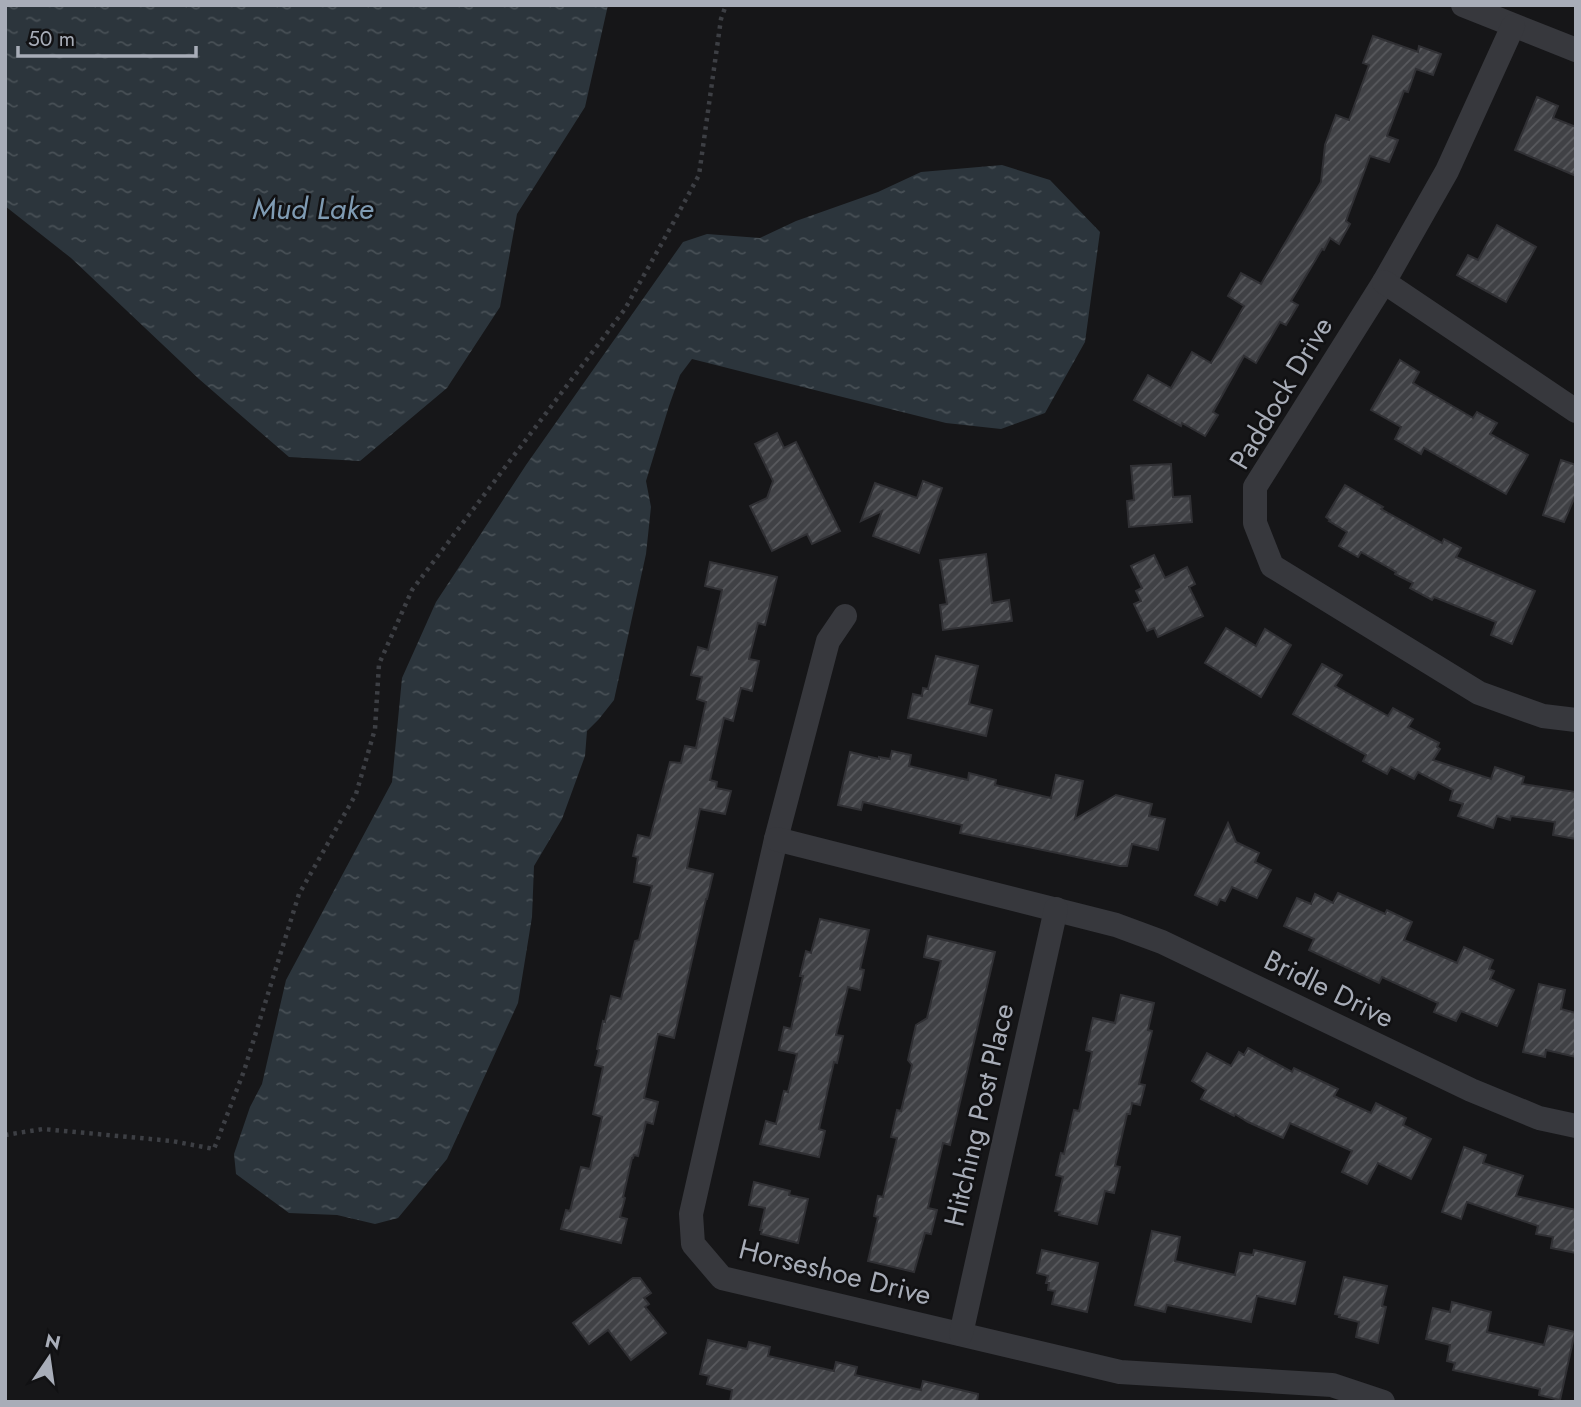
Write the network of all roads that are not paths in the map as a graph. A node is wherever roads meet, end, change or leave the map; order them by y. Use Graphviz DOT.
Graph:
graph roads {
  1 [pos="1463,5"];
  2 [pos="1513,26"];
  3 [pos="1576,50"];
  4 [pos="1384,282"];
  5 [pos="1576,411"];
  6 [pos="845,616"];
  7 [pos="1576,720"];
  8 [pos="776,839"];
  9 [pos="1056,909"];
  10 [pos="1576,1126"];
  11 [pos="961,1334"];
  12 [pos="1383,1402"];
  1 -- 2 [label="street"];
  2 -- 3 [label="street"];
  2 -- 4 [label="street, Paddock Drive"];
  4 -- 5 [label="street"];
  4 -- 7 [label="street, Paddock Drive"];
  6 -- 8 [label="street, Horseshoe Drive"];
  8 -- 9 [label="street"];
  8 -- 11 [label="street, Horseshoe Drive"];
  9 -- 10 [label="street, Bridle Drive"];
  9 -- 11 [label="street, Hitching Post Place"];
  11 -- 12 [label="street, Horseshoe Drive"];
}
